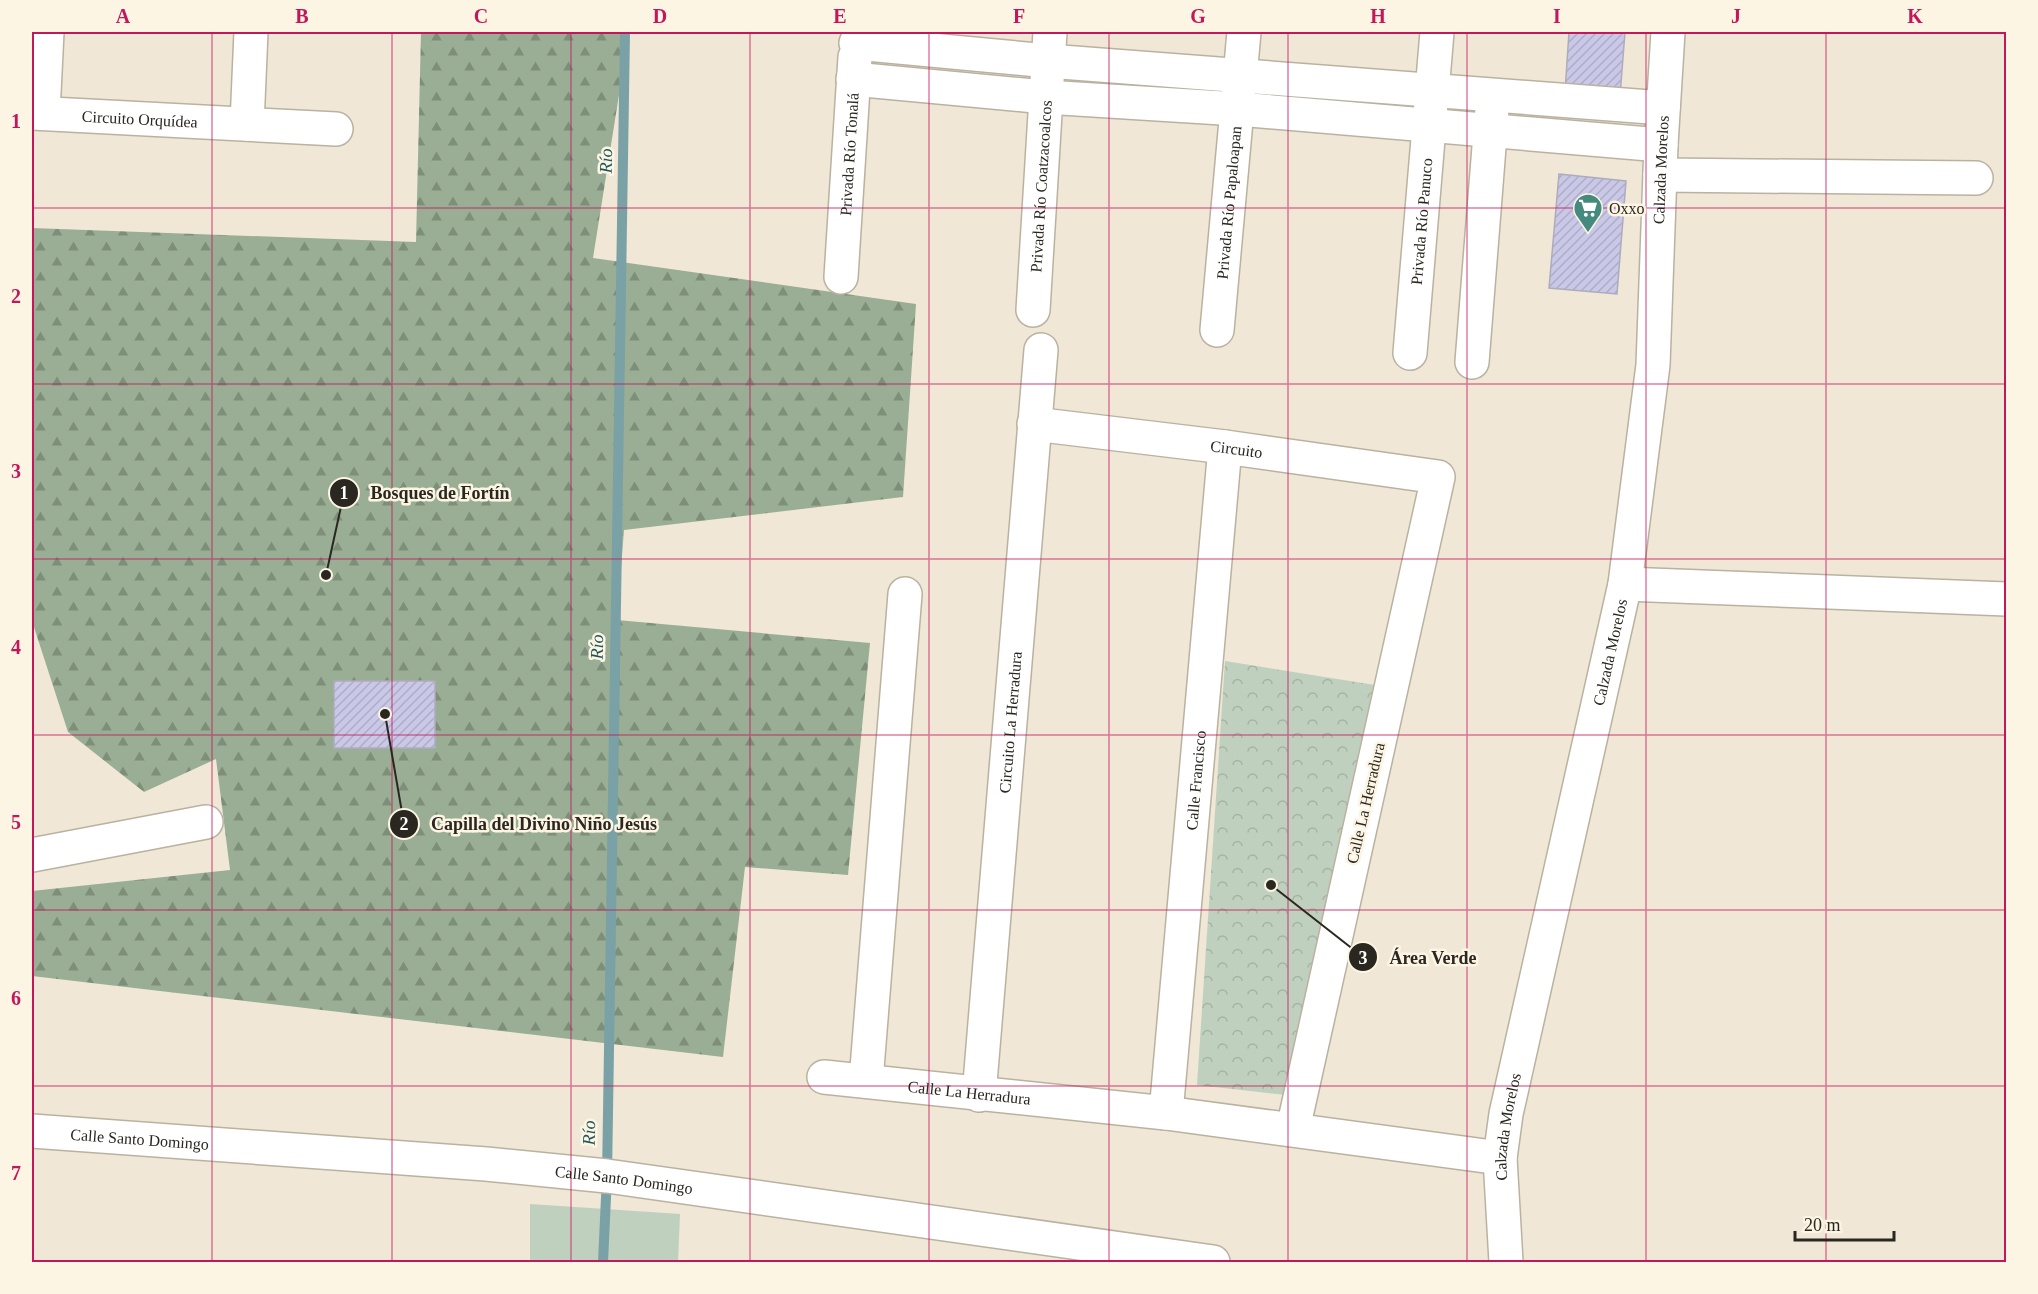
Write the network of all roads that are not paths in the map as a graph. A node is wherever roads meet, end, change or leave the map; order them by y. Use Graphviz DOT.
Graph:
graph roads {
  1 [pos="46,32"];
  2 [pos="251,32"];
  3 [pos="1244,32"];
  4 [pos="1437,32"];
  5 [pos="1668,32"];
  6 [pos="856,37"];
  7 [pos="1049,46"];
  8 [pos="1240,75"];
  9 [pos="853,79"];
  10 [pos="1432,90"];
  11 [pos="1493,95"];
  12 [pos="1045,97"];
  13 [pos="1663,108"];
  14 [pos="1238,109"];
  15 [pos="37,113"];
  16 [pos="247,124"];
  17 [pos="1429,126"];
  18 [pos="336,129"];
  19 [pos="1491,131"];
  20 [pos="1660,160"];
  21 [pos="1976,178"];
  22 [pos="841,277"];
  23 [pos="1033,310"];
  24 [pos="1217,330"];
  25 [pos="1041,350"];
  26 [pos="1410,353"];
  27 [pos="1472,362"];
  28 [pos="1034,424"];
  29 [pos="1225,447"];
  30 [pos="1438,477"];
  31 [pos="1625,584"];
  32 [pos="905,594"];
  33 [pos="2007,599"];
  34 [pos="206,822"];
  35 [pos="32,855"];
  36 [pos="824,1077"];
  37 [pos="866,1082"];
  38 [pos="979,1095"];
  39 [pos="1166,1113"];
  40 [pos="1293,1129"];
  41 [pos="32,1131"];
  42 [pos="1500,1158"];
  43 [pos="1213,1263"];
  44 [pos="1506,1263"];
  1 -- 15 [label="street"];
  2 -- 16 [label="street"];
  3 -- 8 [label="street, Privada Río Papaloapan"];
  4 -- 10 [label="street, Privada Río Panuco"];
  5 -- 13 [label="street, Calzada Morelos"];
  6 -- 7 [label="street"];
  6 -- 9 [label="street, Privada Río Tonalá"];
  7 -- 8 [label="street"];
  7 -- 12 [label="street, Privada Río Coatzacoalcos"];
  8 -- 10 [label="street"];
  8 -- 14 [label="street, Privada Río Papaloapan"];
  9 -- 12 [label="street"];
  9 -- 22 [label="street, Privada Río Tonalá"];
  10 -- 11 [label="street"];
  10 -- 17 [label="street, Privada Río Panuco"];
  11 -- 13 [label="street"];
  11 -- 19 [label="street"];
  12 -- 14 [label="street"];
  12 -- 23 [label="street, Privada Río Coatzacoalcos"];
  13 -- 20 [label="street, Calzada Morelos"];
  14 -- 17 [label="street"];
  14 -- 24 [label="street, Privada Río Papaloapan"];
  15 -- 16 [label="street, Circuito Orquídea"];
  16 -- 18 [label="street, Circuito Orquídea"];
  17 -- 19 [label="street"];
  17 -- 26 [label="street, Privada Río Panuco"];
  19 -- 20 [label="street"];
  19 -- 27 [label="street"];
  20 -- 21 [label="street"];
  20 -- 31 [label="street, Calzada Morelos"];
  25 -- 28 [label="street, Circuito La Herradura"];
  28 -- 29 [label="street, Circuito"];
  28 -- 38 [label="street, Circuito La Herradura"];
  29 -- 30 [label="street, Circuito"];
  29 -- 39 [label="street, Calle Francisco"];
  30 -- 40 [label="street, Calle La Herradura"];
  31 -- 33 [label="street"];
  31 -- 42 [label="street, Calzada Morelos"];
  32 -- 37 [label="street"];
  34 -- 35 [label="street"];
  36 -- 37 [label="street, Calle La Herradura"];
  37 -- 38 [label="street, Calle La Herradura"];
  38 -- 39 [label="street, Calle La Herradura"];
  39 -- 40 [label="street, Calle La Herradura"];
  40 -- 42 [label="street, Calle La Herradura"];
  41 -- 43 [label="street, Calle Santo Domingo"];
  42 -- 44 [label="street, Calzada Morelos"];
}
